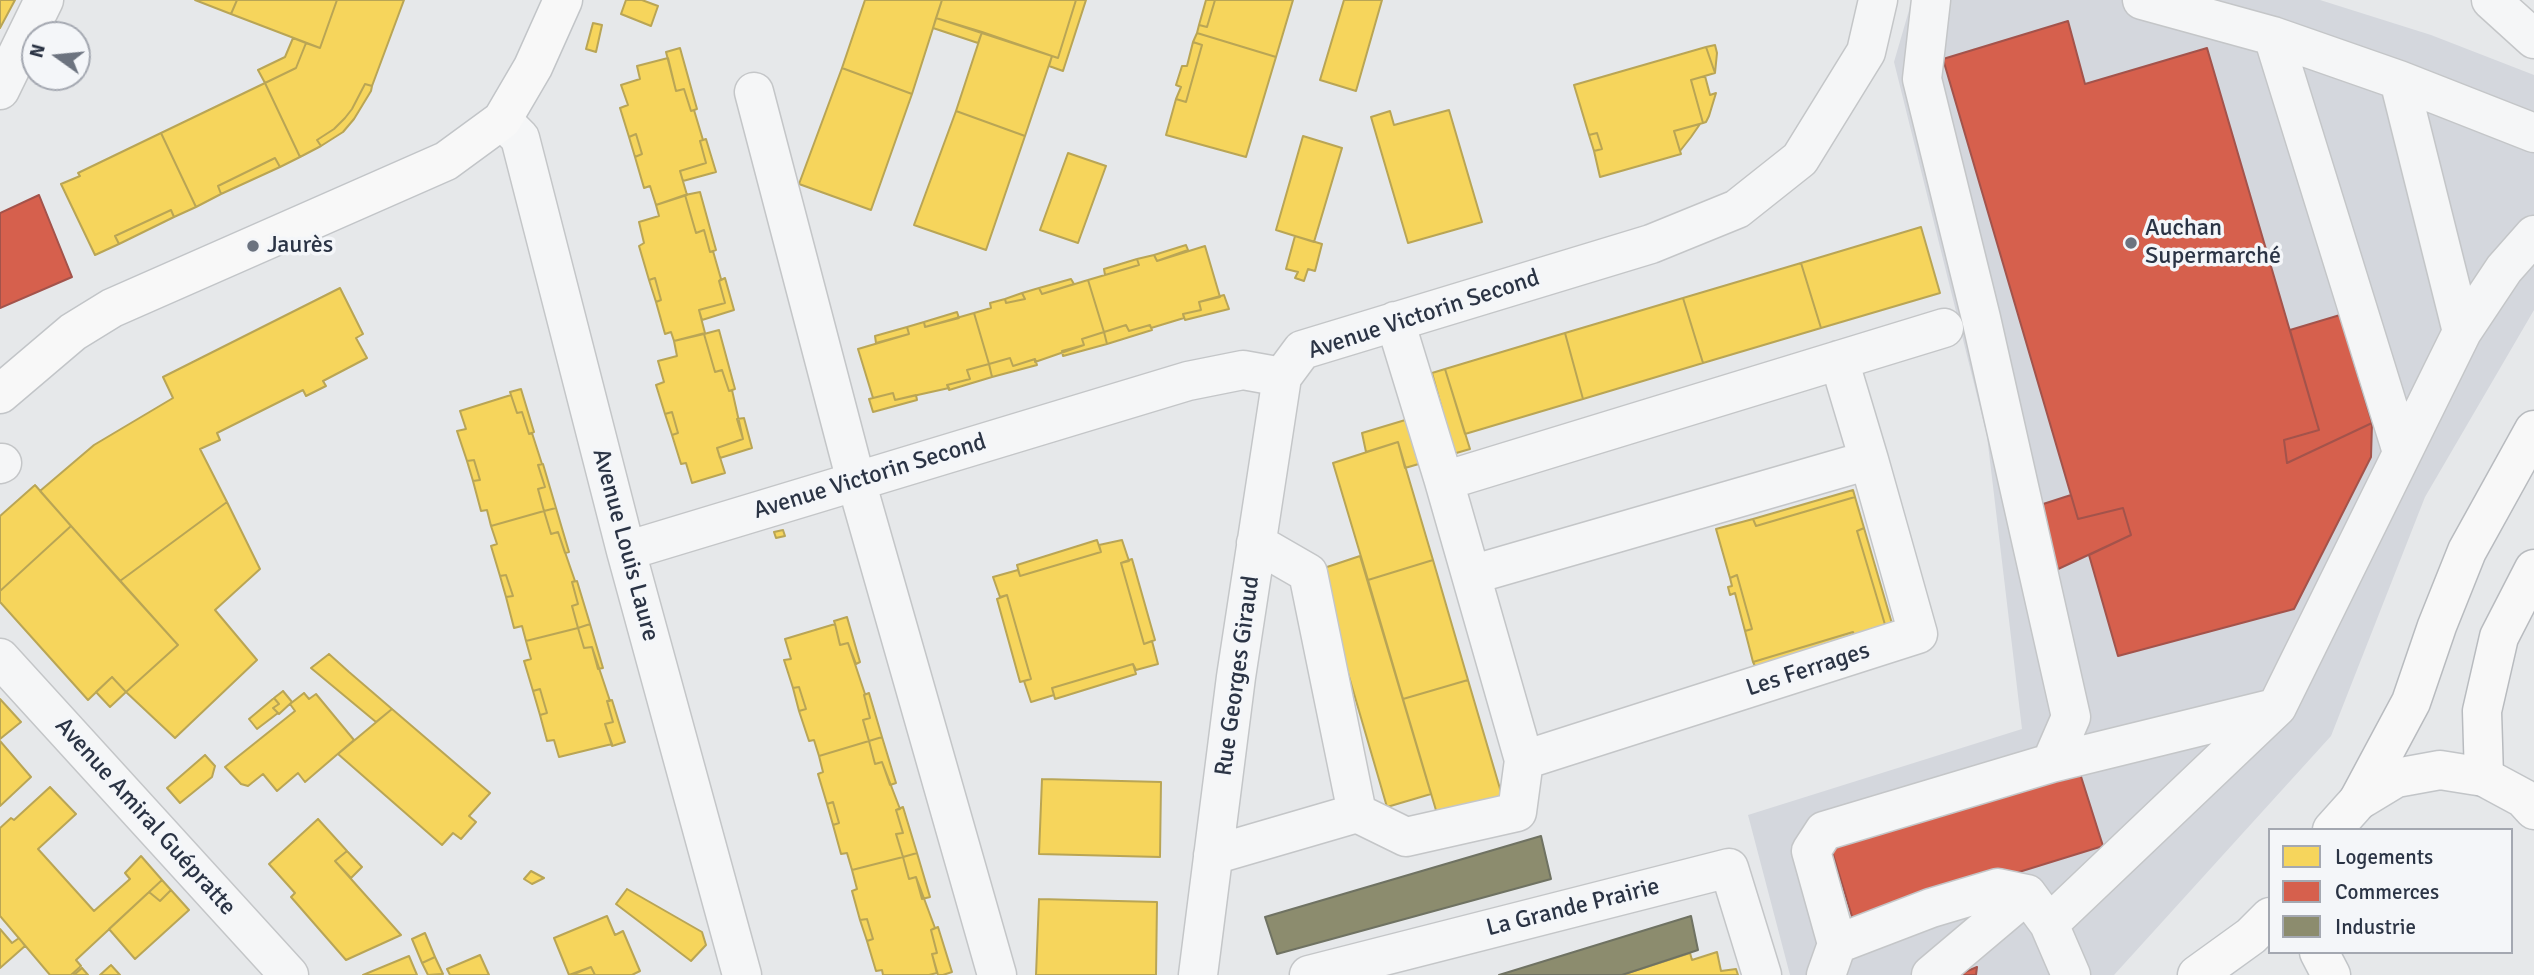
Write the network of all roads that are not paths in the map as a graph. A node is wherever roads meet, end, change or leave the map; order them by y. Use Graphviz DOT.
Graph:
graph roads {
  1 [pos="44,0"];
  2 [pos="563,0"];
  3 [pos="1878,0"];
  4 [pos="1931,0"];
  5 [pos="2142,0"];
  6 [pos="2491,0"];
  7 [pos="2273,36"];
  8 [pos="2534,39"];
  9 [pos="2399,80"];
  10 [pos="0,90"];
  11 [pos="754,92"];
  12 [pos="502,120"];
  13 [pos="2534,133"];
  14 [pos="2534,235"];
  15 [pos="1395,321"];
  16 [pos="1944,328"];
  17 [pos="2462,332"];
  18 [pos="1839,360"];
  19 [pos="1282,377"];
  20 [pos="0,394"];
  21 [pos="2534,430"];
  22 [pos="2402,452"];
  23 [pos="1869,460"];
  24 [pos="856,481"];
  25 [pos="1444,481"];
  26 [pos="1256,543"];
  27 [pos="626,551"];
  28 [pos="2534,569"];
  29 [pos="1471,575"];
  30 [pos="0,658"];
  31 [pos="2277,707"];
  32 [pos="1524,760"];
  33 [pos="2051,763"];
  34 [pos="2484,777"];
  35 [pos="2358,800"];
  36 [pos="2534,810"];
  37 [pos="1357,813"];
  38 [pos="2334,828"];
  39 [pos="1213,855"];
  40 [pos="2038,909"];
  41 [pos="2268,919"];
  42 [pos="2320,954"];
  43 [pos="1831,960"];
  44 [pos="289,975"];
  45 [pos="742,975"];
  46 [pos="997,975"];
  47 [pos="1199,975"];
  48 [pos="1309,975"];
  49 [pos="1762,975"];
  50 [pos="1931,975"];
  51 [pos="2071,975"];
  52 [pos="2197,975"];
  53 [pos="2331,975"];
  1 -- 10 [label="street"];
  2 -- 12 [label="main road"];
  3 -- 15 [label="street, Avenue Victorin Second"];
  4 -- 33 [label="street"];
  5 -- 7 [label="street"];
  6 -- 8 [label="street"];
  7 -- 9 [label="street"];
  7 -- 22 [label="street"];
  9 -- 13 [label="street"];
  9 -- 17 [label="street"];
  11 -- 24 [label="street"];
  12 -- 20 [label="main road"];
  12 -- 27 [label="street, Avenue Louis Laure"];
  14 -- 17 [label="street"];
  15 -- 19 [label="street, Avenue Victorin Second"];
  15 -- 25 [label="street"];
  16 -- 18 [label="street"];
  17 -- 22 [label="street"];
  18 -- 23 [label="street, Les Ferrages"];
  18 -- 25 [label="street"];
  19 -- 24 [label="street, Avenue Victorin Second"];
  19 -- 26 [label="street, Rue Georges Giraud"];
  21 -- 35 [label="main road"];
  22 -- 31 [label="street"];
  23 -- 29 [label="street"];
  23 -- 32 [label="street, Les Ferrages"];
  24 -- 27 [label="street, Avenue Victorin Second"];
  24 -- 46 [label="street"];
  25 -- 29 [label="street"];
  26 -- 37 [label="street"];
  26 -- 39 [label="street, Rue Georges Giraud"];
  27 -- 45 [label="street, Avenue Louis Laure"];
  28 -- 34 [label="main road"];
  29 -- 32 [label="street"];
  30 -- 44 [label="street, Avenue Amiral Guépratte"];
  31 -- 33 [label="street"];
  31 -- 40 [label="street"];
  32 -- 37 [label="street"];
  33 -- 43 [label="street"];
  34 -- 35 [label="main road"];
  34 -- 36 [label="main road"];
  35 -- 38 [label="main road"];
  37 -- 39 [label="street"];
  39 -- 47 [label="street, Rue Georges Giraud"];
  40 -- 43 [label="street"];
  40 -- 50 [label="street"];
  40 -- 51 [label="street"];
  41 -- 52 [label="main road"];
  42 -- 53 [label="main road"];
  48 -- 49 [label="street, La Grande Prairie"];
}
